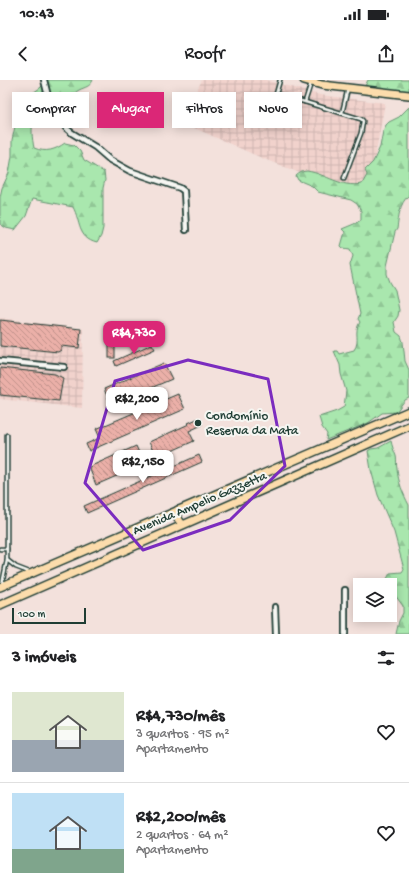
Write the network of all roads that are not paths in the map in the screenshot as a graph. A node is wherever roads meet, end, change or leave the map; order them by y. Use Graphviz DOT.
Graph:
graph roads {
  1 [pos="44,80"];
  2 [pos="280,80"];
  3 [pos="304,80"];
  4 [pos="312,82"];
  5 [pos="348,88"];
  6 [pos="409,95"];
  7 [pos="305,102"];
  8 [pos="342,113"];
  9 [pos="344,178"];
  10 [pos="186,230"];
  11 [pos="0,361"];
  12 [pos="64,367"];
  13 [pos="409,411"];
  14 [pos="409,426"];
  15 [pos="7,435"];
  16 [pos="178,510"];
  17 [pos="182,524"];
  18 [pos="0,549"];
  19 [pos="7,549"];
  20 [pos="7,560"];
  21 [pos="33,573"];
  22 [pos="1,587"];
  23 [pos="346,590"];
  24 [pos="0,604"];
  25 [pos="275,607"];
  26 [pos="276,634"];
  27 [pos="345,634"];
  1 -- 10 [label="street"];
  2 -- 7 [label="lane"];
  3 -- 4 [label="main road"];
  4 -- 5 [label="main road"];
  4 -- 7 [label="lane"];
  5 -- 6 [label="main road"];
  5 -- 8 [label="lane"];
  7 -- 8 [label="lane"];
  8 -- 9 [label="lane"];
  11 -- 12 [label="street"];
  13 -- 16 [label="main road, Avenida Ampelio Gazzetta"];
  14 -- 17 [label="main road, Avenida Ampelio Gazzetta"];
  15 -- 19 [label="lane"];
  16 -- 17 [label="main road"];
  16 -- 21 [label="main road, Avenida Ampelio Gazzetta"];
  17 -- 24 [label="main road, Avenida Ampelio Gazzetta"];
  18 -- 19 [label="lane"];
  19 -- 20 [label="lane"];
  20 -- 21 [label="lane"];
  20 -- 22 [label="lane"];
  21 -- 22 [label="main road, Avenida Ampelio Gazzetta"];
  23 -- 27 [label="street"];
  25 -- 26 [label="street"];
}
